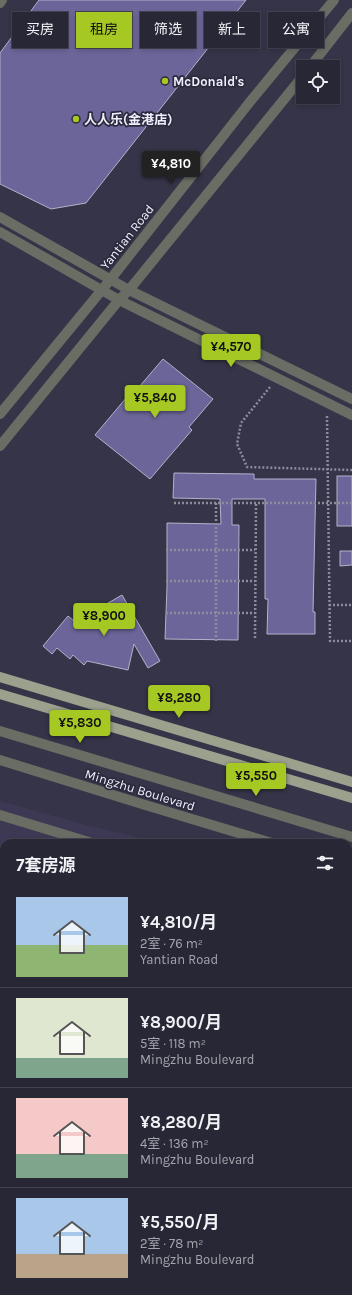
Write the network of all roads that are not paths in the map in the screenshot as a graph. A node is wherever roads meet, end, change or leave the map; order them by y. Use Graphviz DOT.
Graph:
graph roads {
  1 [pos="2,0"];
  2 [pos="334,0"];
  3 [pos="0,3"];
  4 [pos="352,13"];
  5 [pos="315,60"];
  6 [pos="296,85"];
  7 [pos="0,217"];
  8 [pos="0,232"];
  9 [pos="110,280"];
  10 [pos="101,290"];
  11 [pos="129,290"];
  12 [pos="119,300"];
  13 [pos="352,399"];
  14 [pos="0,414"];
  15 [pos="352,415"];
  16 [pos="0,446"];
  17 [pos="0,677"];
  18 [pos="0,694"];
  19 [pos="0,731"];
  20 [pos="0,760"];
  21 [pos="352,782"];
  22 [pos="352,798"];
  23 [pos="0,815"];
  24 [pos="352,837"];
  25 [pos="79,839"];
  26 [pos="259,839"];
  1 -- 3 [label="street"];
  2 -- 9 [label="street, Yantian Road"];
  4 -- 5 [label="street"];
  6 -- 11 [label="street"];
  7 -- 9 [label="street"];
  8 -- 10 [label="street"];
  9 -- 10 [label="street, Yantian Road"];
  9 -- 11 [label="street"];
  10 -- 12 [label="street"];
  10 -- 14 [label="street, Yantian Road"];
  11 -- 12 [label="street"];
  11 -- 13 [label="street"];
  12 -- 15 [label="street"];
  12 -- 16 [label="street"];
  17 -- 21 [label="main road"];
  18 -- 22 [label="main road"];
  19 -- 24 [label="street, Mingzhu Boulevard"];
  20 -- 26 [label="street, Mingzhu Boulevard"];
  23 -- 25 [label="street"];
}
